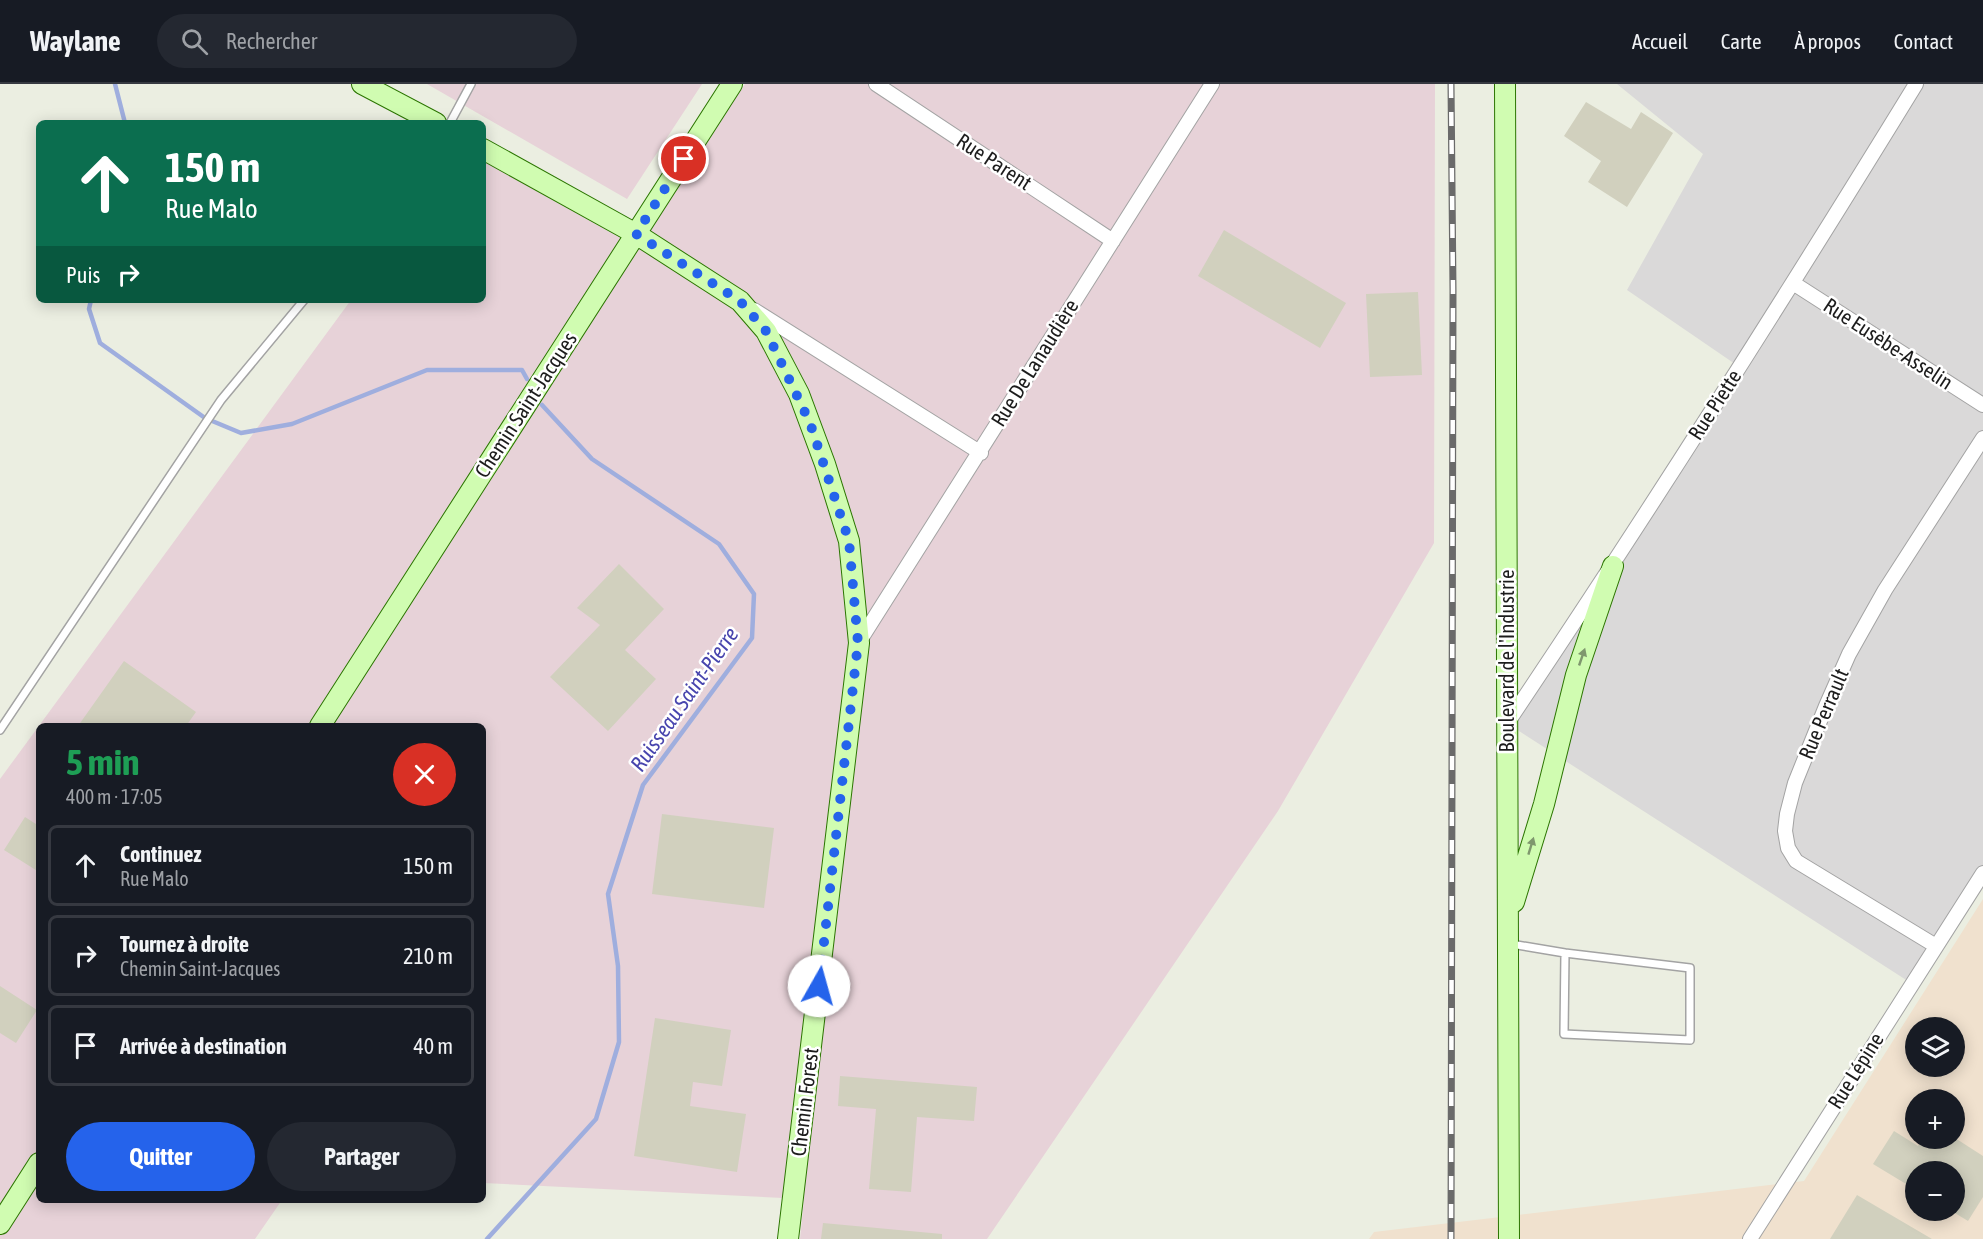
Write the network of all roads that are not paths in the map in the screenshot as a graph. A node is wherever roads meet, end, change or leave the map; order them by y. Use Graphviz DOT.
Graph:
graph roads {
  1 [pos="362,84"];
  2 [pos="471,84"];
  3 [pos="732,84"];
  4 [pos="876,84"];
  5 [pos="1212,84"];
  6 [pos="1505,84"];
  7 [pos="1916,84"];
  8 [pos="429,120"];
  9 [pos="452,120"];
  10 [pos="486,151"];
  11 [pos="636,234"];
  12 [pos="1113,240"];
  13 [pos="1793,283"];
  14 [pos="740,301"];
  15 [pos="302,303"];
  16 [pos="1983,405"];
  17 [pos="1983,438"];
  18 [pos="981,453"];
  19 [pos="1613,566"];
  20 [pos="858,643"];
  21 [pos="1508,722"];
  22 [pos="322,723"];
  23 [pos="0,730"];
  24 [pos="1983,873"];
  25 [pos="1508,922"];
  26 [pos="1508,944"];
  27 [pos="1936,946"];
  28 [pos="1565,953"];
  29 [pos="36,1168"];
  30 [pos="0,1224"];
  31 [pos="788,1239"];
  32 [pos="1509,1239"];
  33 [pos="1750,1239"];
  1 -- 8 [label="street"];
  2 -- 9 [label="lane"];
  3 -- 11 [label="street, Chemin Saint-Jacques"];
  4 -- 12 [label="street, Rue Parent"];
  5 -- 12 [label="street, Rue De Lanaudière"];
  6 -- 21 [label="street, Boulevard de l'Industrie"];
  7 -- 13 [label="street, Rue Piette"];
  10 -- 11 [label="street, Chemin Forest"];
  11 -- 14 [label="street, Chemin Forest"];
  11 -- 22 [label="street, Chemin Saint-Jacques"];
  12 -- 18 [label="street, Rue De Lanaudière"];
  13 -- 16 [label="street, Rue Eusèbe-Asselin"];
  13 -- 19 [label="street, Rue Piette"];
  14 -- 18 [label="street"];
  14 -- 20 [label="street, Chemin Forest"];
  15 -- 23 [label="lane"];
  17 -- 27 [label="street, Rue Perrault"];
  18 -- 20 [label="street, Rue De Lanaudière"];
  19 -- 21 [label="street, Rue Piette"];
  25 -- 19 [label="street, one-way"];
  20 -- 31 [label="street, Chemin Forest"];
  21 -- 25 [label="street, Boulevard de l'Industrie"];
  24 -- 27 [label="street, Rue Lépine"];
  25 -- 26 [label="street, Boulevard de l'Industrie"];
  26 -- 28 [label="lane"];
  26 -- 32 [label="street, Boulevard de l'Industrie"];
  27 -- 33 [label="street, Rue Lépine"];
  28 -- 28 [label="lane"];
  29 -- 30 [label="street"];
}
